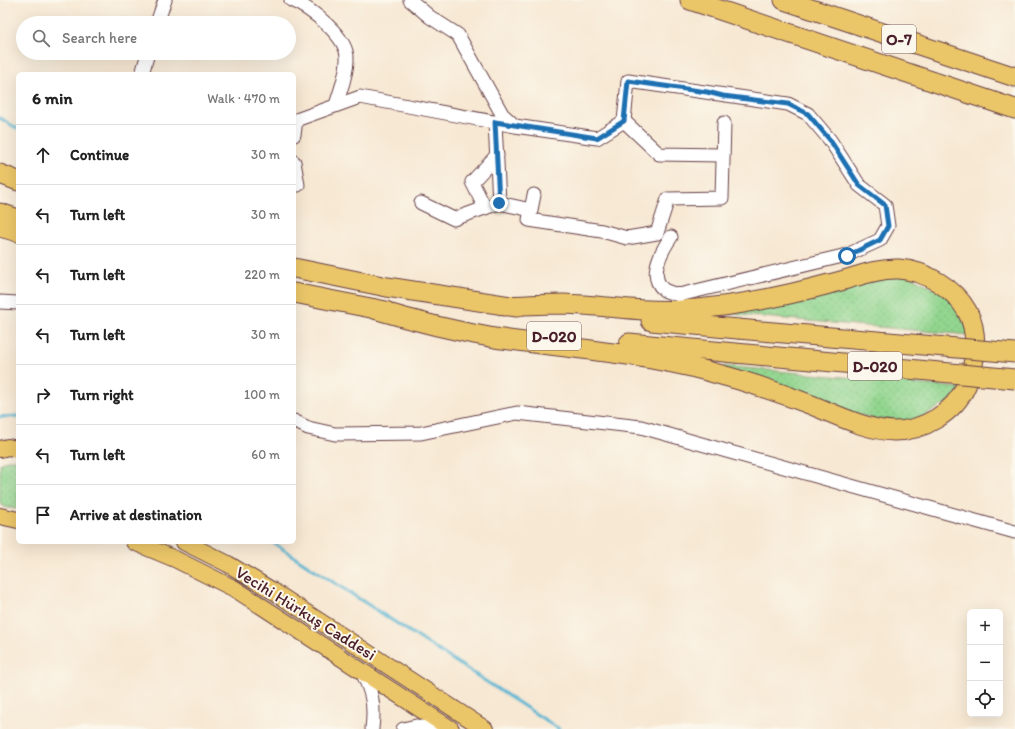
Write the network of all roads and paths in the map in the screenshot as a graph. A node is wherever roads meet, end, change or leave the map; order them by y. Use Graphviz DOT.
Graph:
graph roads {
  1 [pos="165,0"];
  2 [pos="291,0"];
  3 [pos="410,0"];
  4 [pos="690,0"];
  5 [pos="784,0"];
  6 [pos="312,5"];
  7 [pos="159,16"];
  8 [pos="146,60"];
  9 [pos="143,72"];
  10 [pos="1015,77"];
  11 [pos="336,105"];
  12 [pos="1015,109"];
  13 [pos="296,120"];
  14 [pos="624,121"];
  15 [pos="495,122"];
  16 [pos="724,123"];
  17 [pos="515,126"];
  18 [pos="496,155"];
  19 [pos="722,155"];
  20 [pos="0,174"];
  21 [pos="296,174"];
  22 [pos="16,179"];
  23 [pos="298,185"];
  24 [pos="0,187"];
  25 [pos="16,192"];
  26 [pos="534,195"];
  27 [pos="421,203"];
  28 [pos="499,203"];
  29 [pos="485,208"];
  30 [pos="531,210"];
  31 [pos="0,213"];
  32 [pos="16,218"];
  33 [pos="0,227"];
  34 [pos="16,231"];
  35 [pos="671,237"];
  36 [pos="296,258"];
  37 [pos="296,268"];
  38 [pos="296,293"];
  39 [pos="433,295"];
  40 [pos="0,302"];
  41 [pos="16,303"];
  42 [pos="504,306"];
  43 [pos="374,309"];
  44 [pos="1015,353"];
  45 [pos="1015,379"];
  46 [pos="296,422"];
  47 [pos="0,449"];
  48 [pos="16,449"];
  49 [pos="0,516"];
  50 [pos="16,520"];
  51 [pos="1015,532"];
  52 [pos="139,544"];
  53 [pos="188,544"];
  54 [pos="360,669"];
  55 [pos="372,729"];
  56 [pos="403,729"];
  57 [pos="433,729"];
  58 [pos="451,729"];
  59 [pos="485,729"];
  1 -- 7 [label="street"];
  2 -- 6 [label="street"];
  3 -- 17 [label="street"];
  4 -- 12 [label="highway, O-7"];
  5 -- 10 [label="highway, O-7"];
  6 -- 11 [label="street"];
  8 -- 9 [label="street"];
  11 -- 13 [label="street"];
  11 -- 15 [label="street"];
  14 -- 17 [label="street"];
  14 -- 19 [label="street"];
  14 -- 35 [label="street"];
  15 -- 17 [label="street"];
  15 -- 18 [label="street"];
  16 -- 19 [label="street"];
  18 -- 28 [label="street"];
  18 -- 29 [label="street"];
  19 -- 30 [label="street"];
  20 -- 22 [label="highway"];
  21 -- 23 [label="street"];
  24 -- 25 [label="highway"];
  26 -- 30 [label="street"];
  27 -- 29 [label="street"];
  28 -- 29 [label="street"];
  28 -- 30 [label="street"];
  31 -- 32 [label="highway"];
  33 -- 34 [label="highway"];
  36 -- 39 [label="highway"];
  37 -- 39 [label="highway, D-020"];
  38 -- 43 [label="highway, D-020"];
  39 -- 42 [label="highway, D-020"];
  40 -- 41 [label="street"];
  42 -- 43 [label="highway"];
  42 -- 44 [label="highway, D-020, bridge"];
  43 -- 45 [label="highway, D-020, bridge"];
  46 -- 51 [label="street"];
  47 -- 48 [label="main road"];
  49 -- 50 [label="main road"];
  52 -- 54 [label="main road, Vecihi Hürkuş Caddesi"];
  53 -- 59 [label="main road, Vecihi Hürkuş Caddesi"];
  54 -- 55 [label="street"];
  54 -- 58 [label="main road, Vecihi Hürkuş Caddesi"];
  56 -- 57 [label="street"];
}
